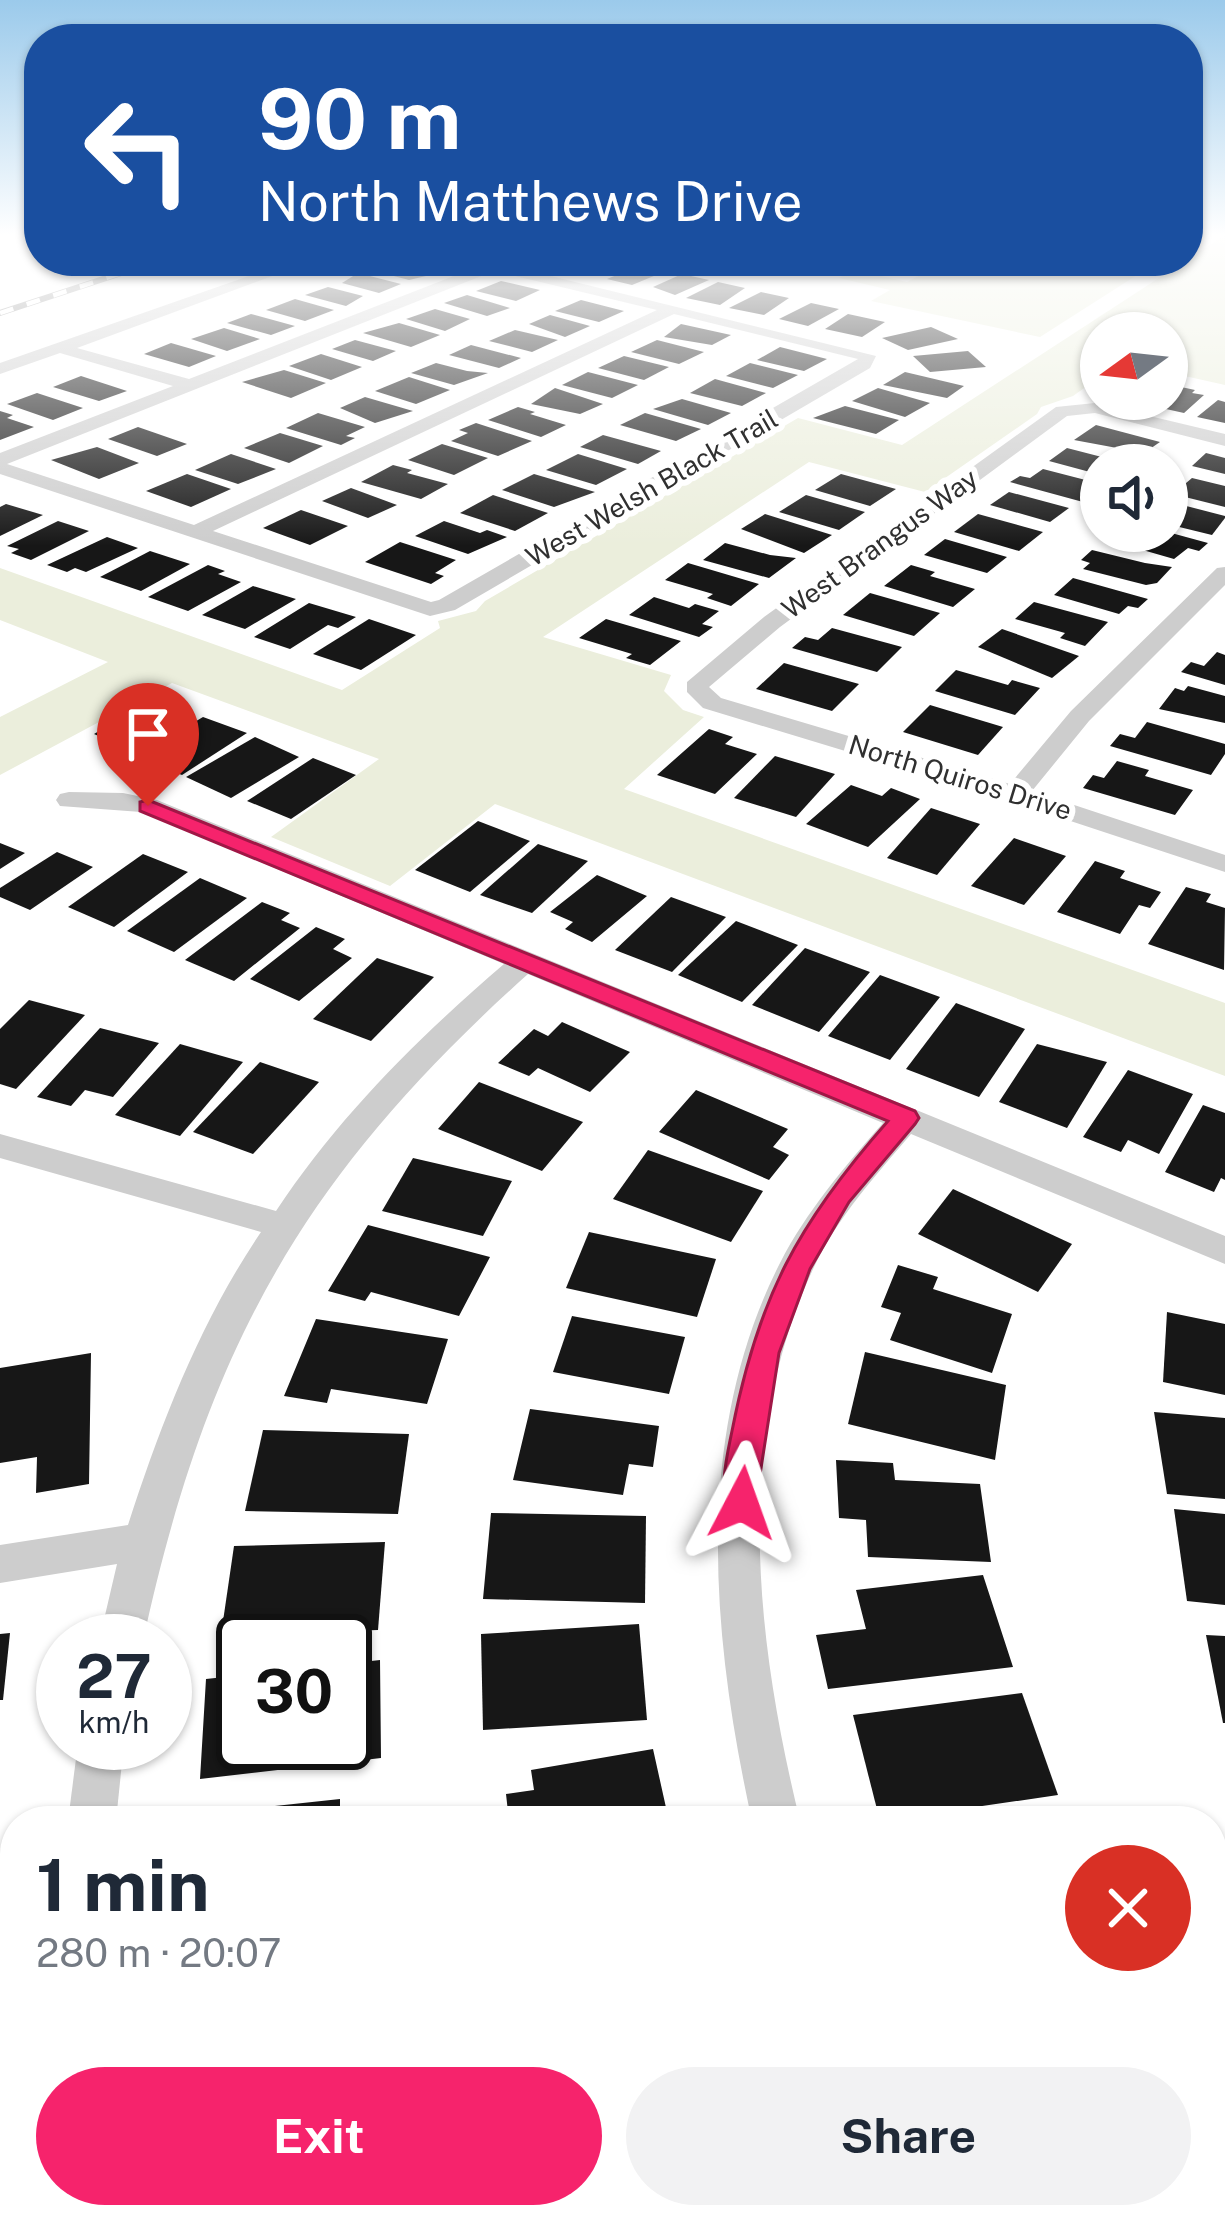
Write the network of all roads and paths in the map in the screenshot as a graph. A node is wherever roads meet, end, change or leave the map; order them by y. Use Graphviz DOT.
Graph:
graph roads {
  1 [pos="88,338"];
  2 [pos="310,338"];
  3 [pos="611,338"];
  4 [pos="796,338"];
  5 [pos="60,348"];
  6 [pos="0,369"];
  7 [pos="189,385"];
  8 [pos="1225,440"];
  9 [pos="0,464"];
  10 [pos="193,533"];
  11 [pos="1225,574"];
  12 [pos="696,693"];
  13 [pos="1016,794"];
  14 [pos="69,800"];
  15 [pos="1225,864"];
  16 [pos="523,963"];
  17 [pos="906,1118"];
  18 [pos="0,1146"];
  19 [pos="280,1225"];
  20 [pos="1225,1251"];
  21 [pos="144,1541"];
  22 [pos="0,1564"];
  23 [pos="127,1614"];
  24 [pos="98,1770"];
  25 [pos="94,1806"];
  26 [pos="772,1806"];
  1 -- 5 [label="street"];
  2 -- 7 [label="street"];
  3 -- 10 [label="street"];
  4 -- 10 [label="street, West Welsh Black Trail"];
  5 -- 6 [label="street"];
  5 -- 7 [label="street"];
  7 -- 9 [label="street"];
  8 -- 12 [label="street, West Brangus Way"];
  9 -- 10 [label="street"];
  11 -- 13 [label="street"];
  12 -- 13 [label="street, North Quiros Drive"];
  13 -- 15 [label="street, North Quiros Drive"];
  14 -- 16 [label="street"];
  16 -- 17 [label="street"];
  16 -- 19 [label="street"];
  17 -- 20 [label="street"];
  17 -- 26 [label="street"];
  18 -- 19 [label="street"];
  19 -- 21 [label="street"];
  21 -- 22 [label="street"];
  21 -- 23 [label="street"];
  24 -- 25 [label="street"];
}
